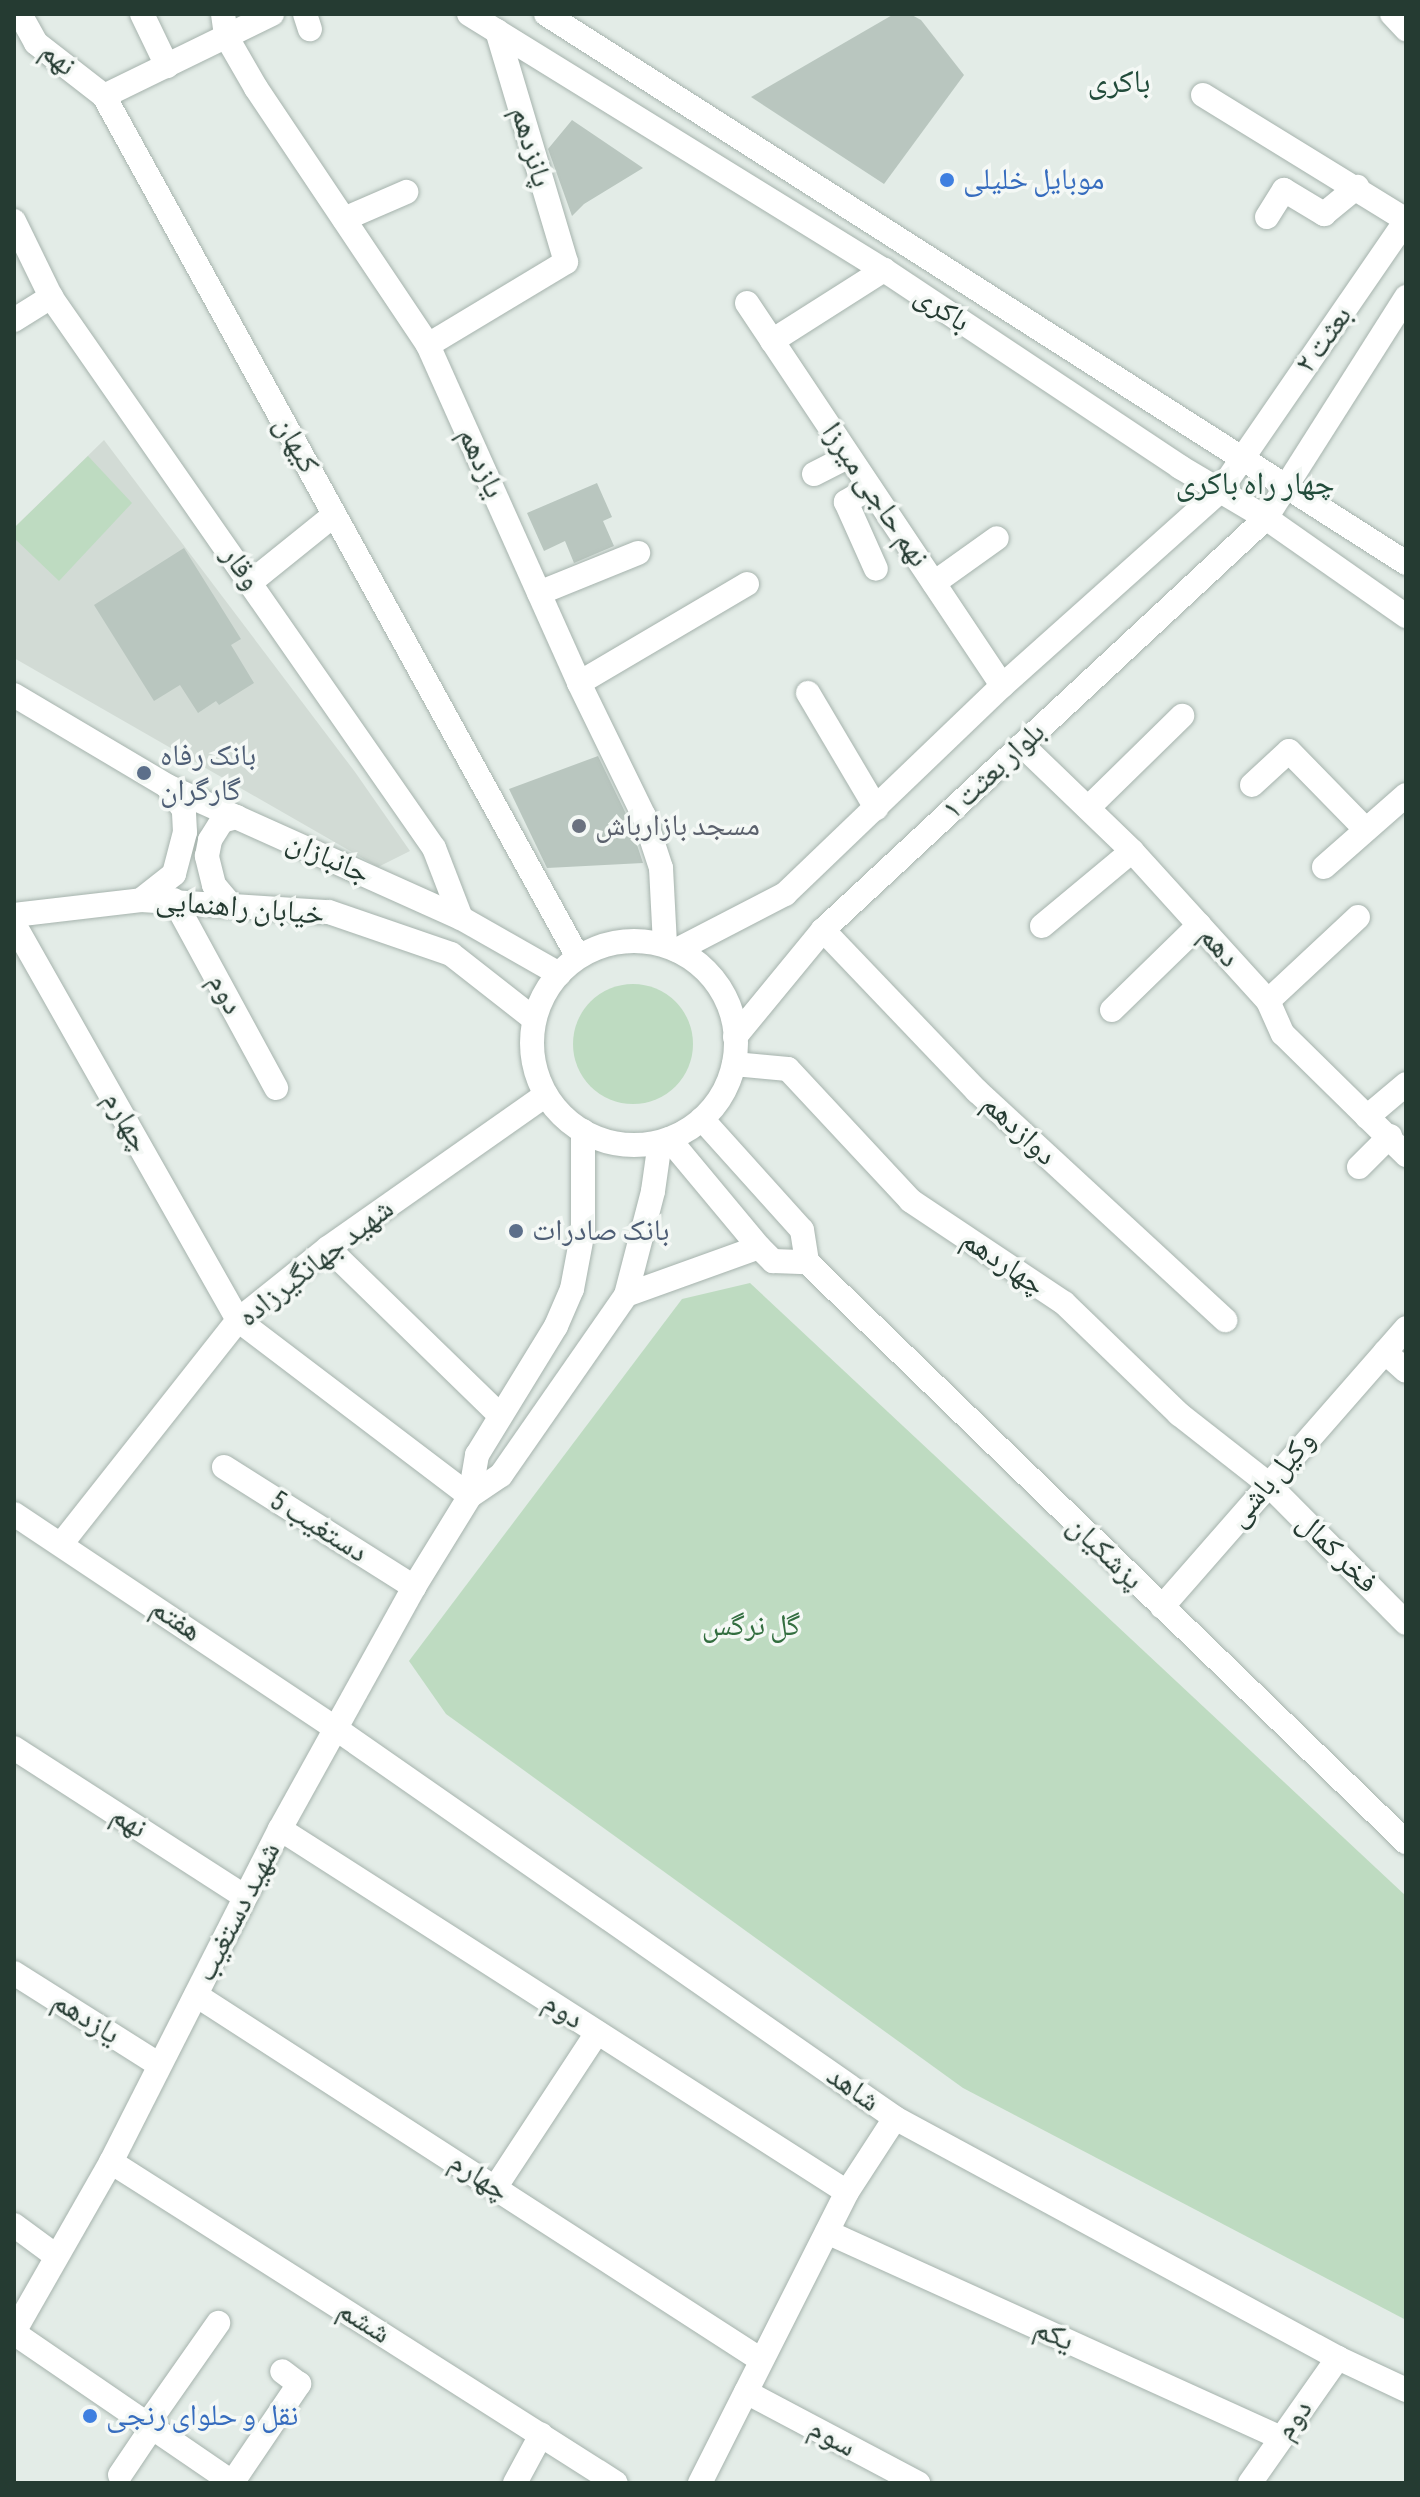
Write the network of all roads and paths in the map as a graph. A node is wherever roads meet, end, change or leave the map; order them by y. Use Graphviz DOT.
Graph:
graph roads {
  1 [pos="20,14"];
  2 [pos="142,14"];
  3 [pos="272,14"];
  4 [pos="469,14"];
  5 [pos="546,14"];
  6 [pos="1392,14"];
  7 [pos="225,25"];
  8 [pos="1406,29"];
  9 [pos="497,31"];
  10 [pos="167,66"];
  11 [pos="1203,95"];
  12 [pos="104,96"];
  13 [pos="1357,187"];
  14 [pos="406,192"];
  15 [pos="1267,217"];
  16 [pos="344,219"];
  17 [pos="1406,220"];
  18 [pos="14,221"];
  19 [pos="884,270"];
  20 [pos="51,297"];
  21 [pos="1406,297"];
  22 [pos="747,303"];
  23 [pos="14,320"];
  24 [pos="772,341"];
  25 [pos="428,345"];
  26 [pos="849,456"];
  27 [pos="1242,459"];
  28 [pos="814,474"];
  29 [pos="1287,485"];
  30 [pos="870,488"];
  31 [pos="1220,491"];
  32 [pos="334,515"];
  33 [pos="1266,518"];
  34 [pos="997,538"];
  35 [pos="638,553"];
  36 [pos="1406,563"];
  37 [pos="876,569"];
  38 [pos="251,582"];
  39 [pos="934,583"];
  40 [pos="747,584"];
  41 [pos="539,593"];
  42 [pos="1406,616"];
  43 [pos="579,683"];
  44 [pos="1002,686"];
  45 [pos="808,693"];
  46 [pos="14,695"];
  47 [pos="1182,716"];
  48 [pos="1022,745"];
  49 [pos="1252,785"];
  50 [pos="167,786"];
  51 [pos="1406,795"];
  52 [pos="876,808"];
  53 [pos="1088,808"];
  54 [pos="236,817"];
  55 [pos="1366,830"];
  56 [pos="1132,851"];
  57 [pos="1324,867"];
  58 [pos="141,900"];
  59 [pos="174,900"];
  60 [pos="230,904"];
  61 [pos="14,915"];
  62 [pos="1358,917"];
  63 [pos="461,918"];
  64 [pos="14,924"];
  65 [pos="1199,925"];
  66 [pos="1042,926"];
  67 [pos="823,930"];
  68 [pos="671,948"];
  69 [pos="578,957"];
  70 [pos="559,974"];
  71 [pos="1268,1001"];
  72 [pos="1112,1010"];
  73 [pos="534,1019"];
  74 [pos="735,1037"];
  75 [pos="734,1064"];
  76 [pos="1406,1084"];
  77 [pos="276,1088"];
  78 [pos="546,1095"];
  79 [pos="1367,1117"];
  80 [pos="702,1119"];
  81 [pos="583,1131"];
  82 [pos="1390,1136"];
  83 [pos="665,1140"];
  84 [pos="1406,1155"];
  85 [pos="1359,1167"];
  86 [pos="759,1247"];
  87 [pos="328,1248"];
  88 [pos="807,1262"];
  89 [pos="626,1295"];
  90 [pos="238,1320"];
  91 [pos="1225,1320"];
  92 [pos="1406,1328"];
  93 [pos="1385,1352"];
  94 [pos="1406,1371"];
  95 [pos="500,1415"];
  96 [pos="224,1467"];
  97 [pos="1267,1483"];
  98 [pos="470,1496"];
  99 [pos="14,1514"];
  100 [pos="62,1543"];
  101 [pos="414,1587"];
  102 [pos="1162,1607"];
  103 [pos="1406,1623"];
  104 [pos="335,1728"];
  105 [pos="14,1748"];
  106 [pos="280,1829"];
  107 [pos="1406,1842"];
  108 [pos="244,1896"];
  109 [pos="14,1973"];
  110 [pos="196,1995"];
  111 [pos="597,2033"];
  112 [pos="158,2064"];
  113 [pos="895,2118"];
  114 [pos="111,2162"];
  115 [pos="495,2188"];
  116 [pos="847,2192"];
  117 [pos="14,2225"];
  118 [pos="827,2232"];
  119 [pos="56,2256"];
  120 [pos="218,2323"];
  121 [pos="14,2333"];
  122 [pos="1338,2358"];
  123 [pos="761,2360"];
  124 [pos="282,2371"];
  125 [pos="1406,2390"];
  126 [pos="746,2392"];
  127 [pos="148,2428"];
  128 [pos="541,2435"];
  129 [pos="1282,2438"];
  130 [pos="120,2475"];
  131 [pos="233,2483"];
  132 [pos="515,2483"];
  133 [pos="616,2483"];
  134 [pos="700,2483"];
  135 [pos="918,2483"];
  136 [pos="1250,2483"];
  1 -- 12 [label="street, نهم"];
  2 -- 10 [label="street"];
  3 -- 7 [label="street"];
  4 -- 9 [label="street, باکری"];
  5 -- 27 [label="street, باکری"];
  6 -- 8 [label="street"];
  7 -- 10 [label="street"];
  7 -- 16 [label="street, یازدهم"];
  9 -- 19 [label="street, باکری"];
  9 -- 25 [label="street, پانزدهم"];
  10 -- 12 [label="street"];
  11 -- 13 [label="street"];
  12 -- 32 [label="street, کیهان"];
  13 -- 15 [label="street"];
  13 -- 17 [label="street"];
  14 -- 16 [label="street"];
  16 -- 25 [label="street, یازدهم"];
  17 -- 27 [label="street, بعثت ۲"];
  18 -- 20 [label="street, وقار"];
  19 -- 24 [label="street"];
  19 -- 31 [label="street, باکری"];
  20 -- 23 [label="street"];
  20 -- 38 [label="street, وقار"];
  21 -- 29 [label="street, بعثت ۲"];
  22 -- 24 [label="street, نهم حاجی میرزا"];
  24 -- 26 [label="street, نهم حاجی میرزا"];
  25 -- 41 [label="street, یازدهم"];
  26 -- 28 [label="street"];
  26 -- 30 [label="street, نهم حاجی میرزا"];
  27 -- 29 [label="street, باکری"];
  27 -- 31 [label="street, بعثت ۲"];
  29 -- 33 [label="street, بعثت ۲"];
  29 -- 36 [label="street, باکری"];
  30 -- 37 [label="street"];
  30 -- 39 [label="street, نهم حاجی میرزا"];
  31 -- 33 [label="street, باکری"];
  31 -- 44 [label="street, بلوار بعثت ۱"];
  32 -- 38 [label="street"];
  32 -- 69 [label="street, کیهان"];
  33 -- 42 [label="street, باکری"];
  33 -- 48 [label="street, بلوار بعثت ۱"];
  34 -- 39 [label="street"];
  35 -- 41 [label="street"];
  38 -- 63 [label="street, وقار"];
  39 -- 44 [label="street, نهم حاجی میرزا"];
  40 -- 43 [label="street"];
  41 -- 43 [label="street, یازدهم"];
  43 -- 68 [label="street, یازدهم"];
  44 -- 52 [label="street, بلوار بعثت ۱"];
  45 -- 52 [label="street"];
  46 -- 50 [label="street, جانبازان"];
  47 -- 53 [label="street"];
  48 -- 53 [label="street, دهم"];
  48 -- 67 [label="street, بلوار بعثت ۱"];
  49 -- 55 [label="street"];
  50 -- 54 [label="street, جانبازان"];
  50 -- 58 [label="street"];
  51 -- 55 [label="street"];
  52 -- 68 [label="street, بلوار بعثت ۱"];
  53 -- 56 [label="street, دهم"];
  54 -- 60 [label="street"];
  54 -- 63 [label="street, جانبازان"];
  55 -- 57 [label="street"];
  56 -- 65 [label="street, دهم"];
  56 -- 66 [label="street"];
  58 -- 59 [label="street, خیابان راهنمایی"];
  58 -- 61 [label="street, خیابان راهنمایی"];
  59 -- 60 [label="street, خیابان راهنمایی"];
  59 -- 77 [label="street, دوم"];
  60 -- 73 [label="street, خیابان راهنمایی"];
  62 -- 71 [label="street"];
  63 -- 70 [label="street, جانبازان"];
  64 -- 90 [label="street, چهارم"];
  65 -- 71 [label="street, دهم"];
  65 -- 72 [label="street"];
  67 -- 74 [label="street, بلوار بعثت ۱"];
  67 -- 91 [label="street, دوازدهم"];
  68 -- 69 [label="street"];
  68 -- 74 [label="street"];
  69 -- 70 [label="street"];
  70 -- 73 [label="street"];
  71 -- 79 [label="street, دهم"];
  73 -- 78 [label="street"];
  74 -- 75 [label="street"];
  75 -- 80 [label="street"];
  75 -- 97 [label="street, چهاردهم"];
  76 -- 79 [label="street"];
  78 -- 81 [label="street"];
  78 -- 87 [label="street, شهید جهانگیرزاده"];
  79 -- 82 [label="street, دهم"];
  80 -- 83 [label="street"];
  80 -- 88 [label="street"];
  81 -- 83 [label="street"];
  81 -- 95 [label="street"];
  82 -- 84 [label="street, دهم"];
  82 -- 85 [label="street"];
  83 -- 86 [label="street"];
  83 -- 89 [label="street"];
  86 -- 88 [label="street"];
  86 -- 89 [label="street"];
  87 -- 90 [label="street, شهید جهانگیرزاده"];
  87 -- 95 [label="street"];
  88 -- 102 [label="street, پزشکیان"];
  89 -- 98 [label="street"];
  90 -- 98 [label="street"];
  90 -- 100 [label="street, شهید جهانگیرزاده"];
  92 -- 93 [label="street, وکیل باشی"];
  93 -- 94 [label="street"];
  93 -- 97 [label="street, وکیل باشی"];
  95 -- 98 [label="street"];
  96 -- 101 [label="street, دستغیب 5"];
  97 -- 102 [label="street, وکیل باشی"];
  97 -- 103 [label="street, فخر کمال"];
  98 -- 101 [label="street, شهید دستغیب"];
  99 -- 100 [label="street, هفتم"];
  100 -- 104 [label="street, هفتم"];
  101 -- 104 [label="street, شهید دستغیب"];
  102 -- 107 [label="street, پزشکیان"];
  104 -- 106 [label="street, شهید دستغیب"];
  104 -- 113 [label="street, شاهد"];
  105 -- 108 [label="street, نهم"];
  106 -- 108 [label="street, شهید دستغیب"];
  106 -- 111 [label="street, دوم"];
  108 -- 110 [label="street, شهید دستغیب"];
  109 -- 112 [label="street, یازدهم"];
  110 -- 112 [label="street, شهید دستغیب"];
  110 -- 115 [label="street, چهارم"];
  111 -- 115 [label="street"];
  111 -- 116 [label="street, دوم"];
  112 -- 114 [label="street, شهید دستغیب"];
  113 -- 116 [label="street"];
  113 -- 122 [label="street, شاهد"];
  114 -- 119 [label="street, شهید دستغیب"];
  114 -- 128 [label="street, ششم"];
  115 -- 123 [label="street, چهارم"];
  116 -- 118 [label="street"];
  117 -- 119 [label="street"];
  118 -- 123 [label="street"];
  118 -- 129 [label="street, یکم"];
  119 -- 121 [label="street, شهید دستغیب"];
  120 -- 127 [label="street"];
  121 -- 127 [label="street"];
  122 -- 125 [label="street, شاهد"];
  122 -- 129 [label="street, دوم"];
  123 -- 126 [label="street"];
  124 -- 131 [label="street"];
  126 -- 134 [label="street"];
  126 -- 135 [label="street, سوم"];
  127 -- 130 [label="street"];
  127 -- 131 [label="street"];
  128 -- 132 [label="street"];
  128 -- 133 [label="street, ششم"];
  129 -- 136 [label="street, دوم"];
}
